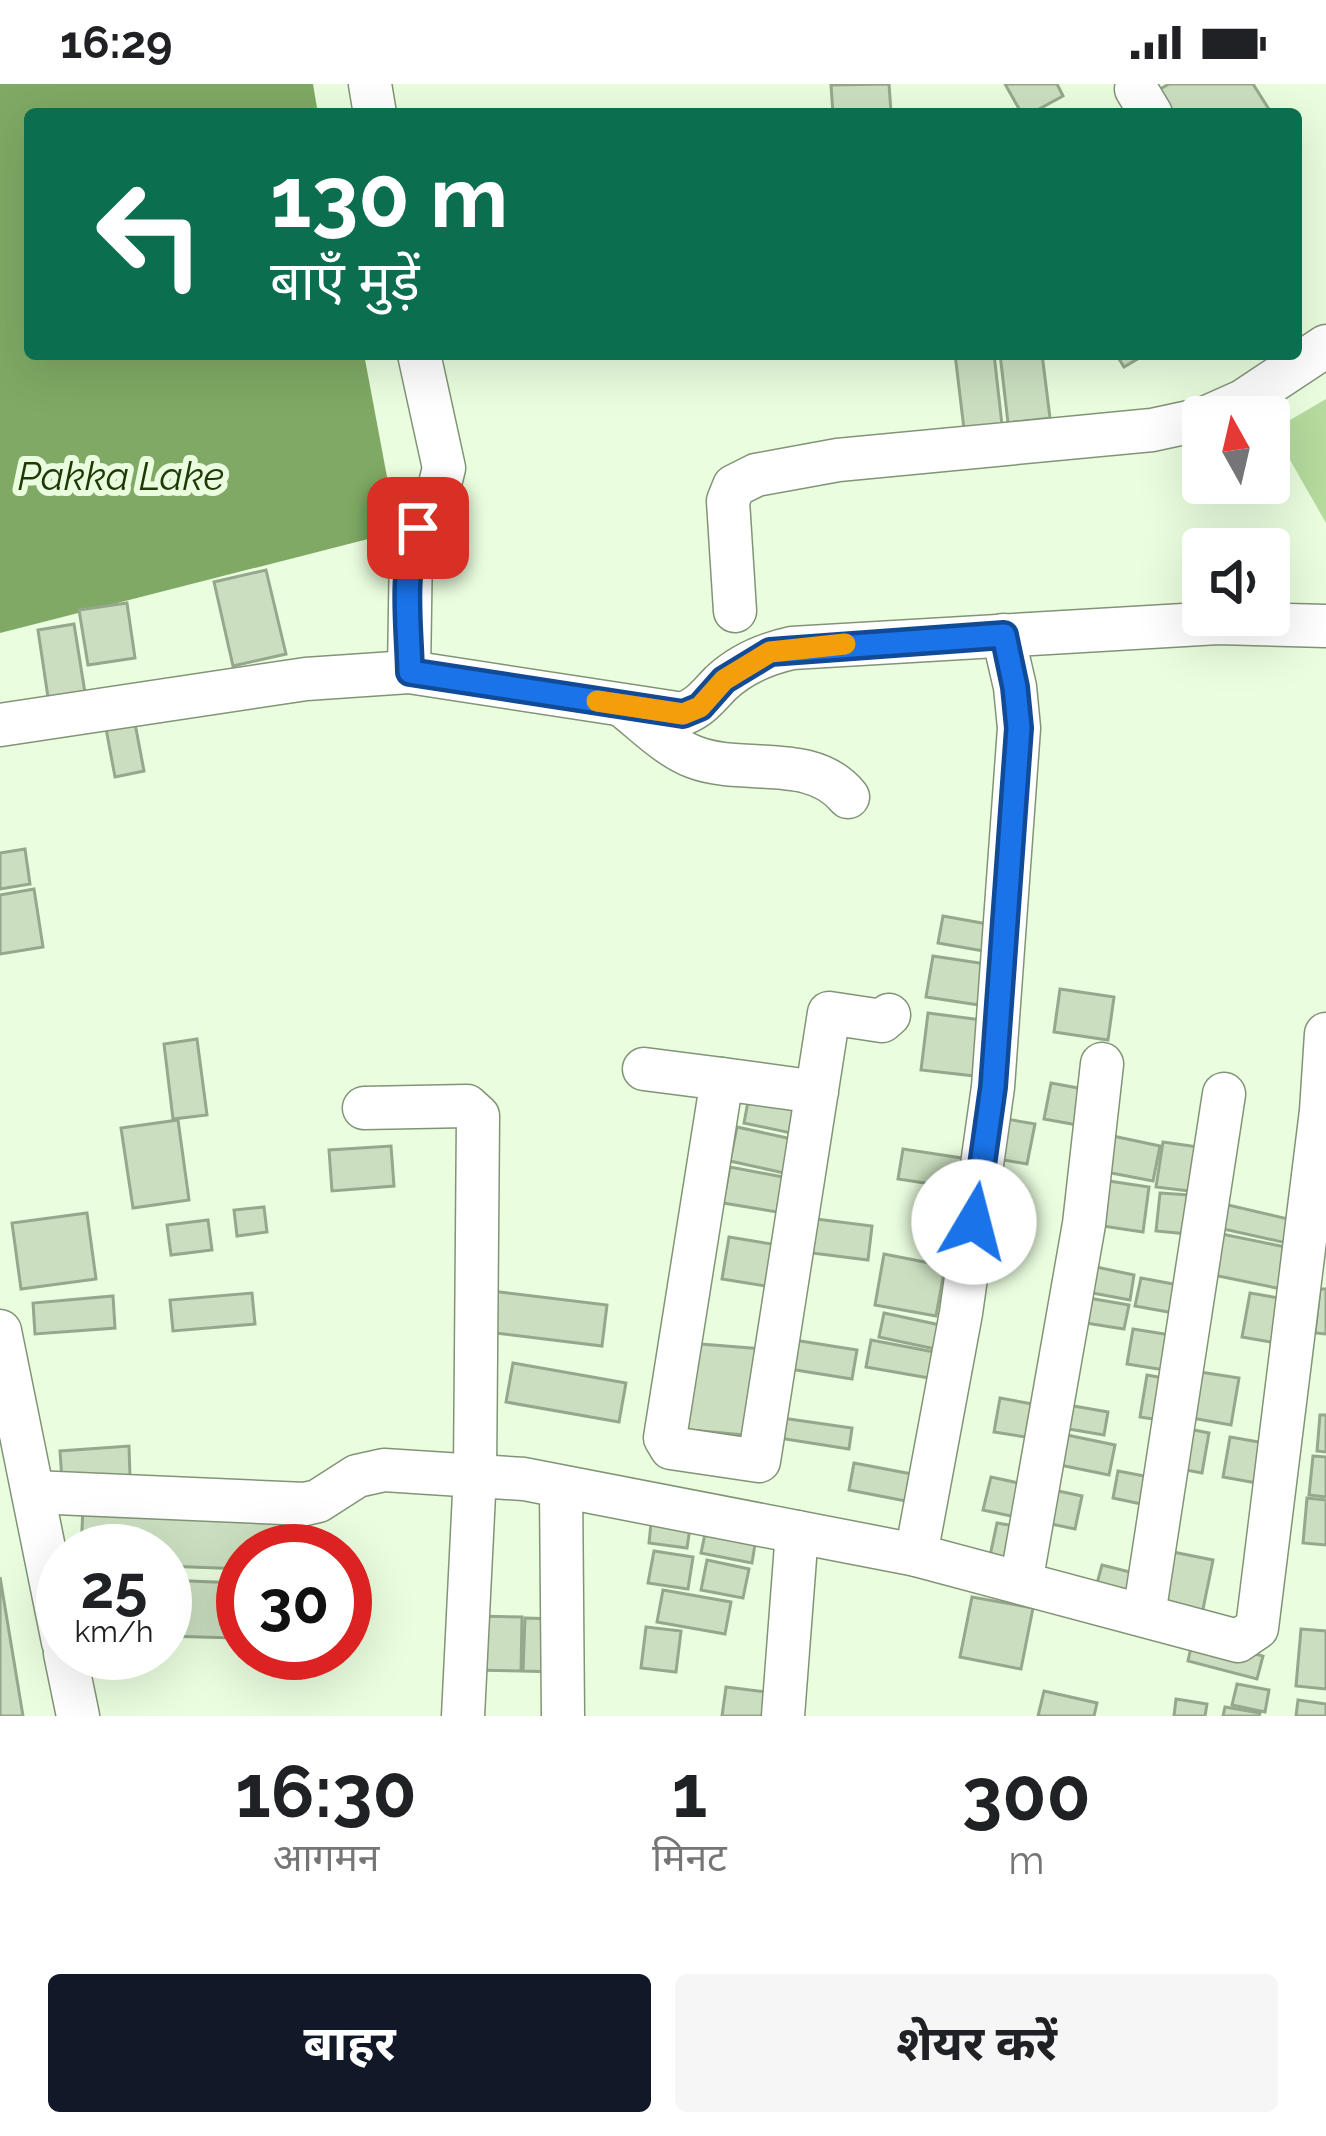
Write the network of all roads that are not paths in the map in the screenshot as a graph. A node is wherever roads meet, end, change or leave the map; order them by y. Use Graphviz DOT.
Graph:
graph roads {
  1 [pos="420,360"];
  2 [pos="1297,360"];
  3 [pos="1250,396"];
  4 [pos="1182,424"];
  5 [pos="735,611"];
  6 [pos="1326,626"];
  7 [pos="1004,635"];
  8 [pos="410,672"];
  9 [pos="623,706"];
  10 [pos="0,725"];
  11 [pos="848,797"];
  12 [pos="889,1015"];
  13 [pos="1326,1034"];
  14 [pos="1102,1064"];
  15 [pos="644,1070"];
  16 [pos="722,1079"];
  17 [pos="817,1092"];
  18 [pos="1224,1094"];
  19 [pos="364,1108"];
  20 [pos="0,1331"];
  21 [pos="711,1454"];
  22 [pos="475,1474"];
  23 [pos="561,1487"];
  24 [pos="33,1492"];
  25 [pos="703,1514"];
  26 [pos="39,1524"];
  27 [pos="797,1532"];
  28 [pos="916,1556"];
  29 [pos="1021,1583"];
  30 [pos="1144,1615"];
  31 [pos="71,1680"];
  32 [pos="78,1716"];
  33 [pos="463,1716"];
  34 [pos="563,1716"];
  35 [pos="783,1716"];
  1 -- 8 [label="street"];
  2 -- 3 [label="street"];
  4 -- 5 [label="street"];
  6 -- 7 [label="street"];
  7 -- 9 [label="street"];
  7 -- 28 [label="street"];
  8 -- 9 [label="street"];
  8 -- 10 [label="street"];
  9 -- 11 [label="street"];
  12 -- 17 [label="street"];
  13 -- 30 [label="street"];
  14 -- 29 [label="street"];
  15 -- 16 [label="street"];
  16 -- 17 [label="street"];
  16 -- 21 [label="street"];
  17 -- 21 [label="street"];
  18 -- 30 [label="street"];
  19 -- 22 [label="street"];
  20 -- 24 [label="street"];
  21 -- 25 [label="street"];
  22 -- 23 [label="street"];
  22 -- 24 [label="street"];
  22 -- 33 [label="street"];
  23 -- 25 [label="street"];
  23 -- 34 [label="street"];
  24 -- 26 [label="street"];
  25 -- 27 [label="street"];
  27 -- 28 [label="street"];
  27 -- 35 [label="street"];
  28 -- 29 [label="street"];
  29 -- 30 [label="street"];
  31 -- 32 [label="street"];
}
